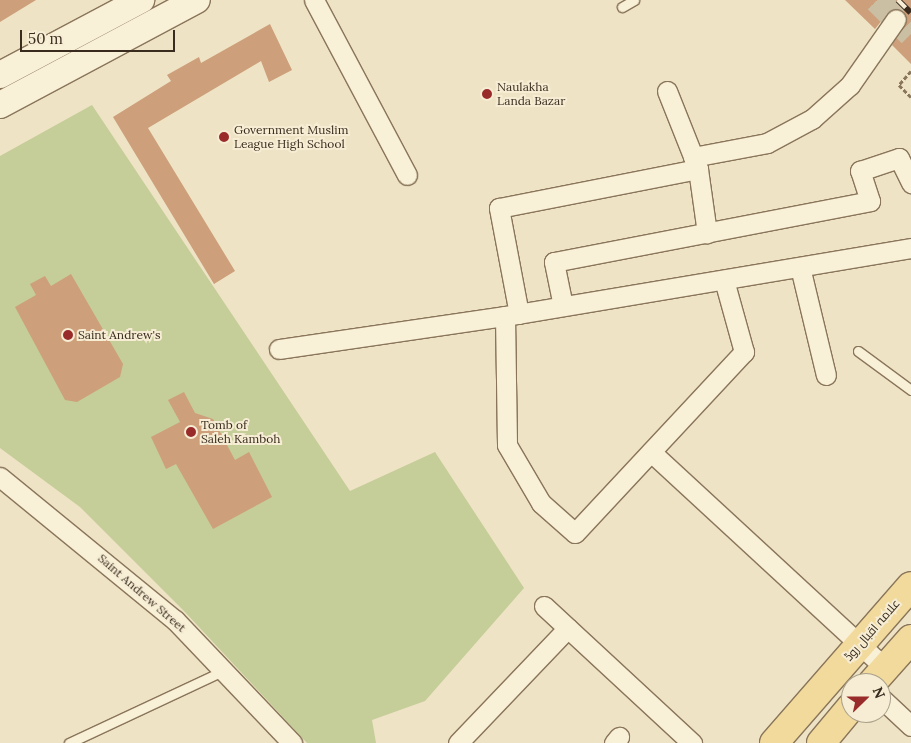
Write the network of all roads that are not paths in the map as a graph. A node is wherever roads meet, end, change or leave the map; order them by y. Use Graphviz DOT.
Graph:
graph roads {
  1 [pos="141,0"];
  2 [pos="197,0"];
  3 [pos="314,0"];
  4 [pos="634,0"];
  5 [pos="622,7"];
  6 [pos="896,20"];
  7 [pos="0,75"];
  8 [pos="666,90"];
  9 [pos="0,104"];
  10 [pos="696,163"];
  11 [pos="407,175"];
  12 [pos="911,183"];
  13 [pos="707,233"];
  14 [pos="911,248"];
  15 [pos="800,267"];
  16 [pos="724,280"];
  17 [pos="564,306"];
  18 [pos="512,315"];
  19 [pos="278,349"];
  20 [pos="858,351"];
  21 [pos="826,375"];
  22 [pos="911,390"];
  23 [pos="651,452"];
  24 [pos="0,477"];
  25 [pos="911,586"];
  26 [pos="544,606"];
  27 [pos="568,628"];
  28 [pos="911,639"];
  29 [pos="860,644"];
  30 [pos="223,671"];
  31 [pos="876,673"];
  32 [pos="881,673"];
  33 [pos="891,707"];
  34 [pos="841,719"];
  35 [pos="911,726"];
  36 [pos="69,743"];
  37 [pos="292,743"];
  38 [pos="458,743"];
  39 [pos="692,743"];
  40 [pos="774,743"];
  41 [pos="821,743"];
  1 -- 7 [label="main road"];
  2 -- 9 [label="main road"];
  3 -- 11 [label="street"];
  4 -- 5 [label="lane"];
  6 -- 10 [label="street"];
  8 -- 10 [label="street"];
  10 -- 13 [label="street"];
  10 -- 18 [label="street"];
  12 -- 13 [label="street"];
  13 -- 17 [label="street"];
  14 -- 15 [label="street"];
  15 -- 16 [label="street"];
  15 -- 21 [label="street"];
  16 -- 17 [label="street"];
  16 -- 23 [label="street"];
  17 -- 18 [label="street"];
  18 -- 19 [label="street"];
  18 -- 23 [label="street"];
  20 -- 22 [label="lane"];
  23 -- 29 [label="street"];
  24 -- 30 [label="street, Saint Andrew Street"];
  25 -- 29 [label="main road, علامہ اقبال روڈ"];
  26 -- 27 [label="street"];
  27 -- 38 [label="street"];
  27 -- 39 [label="street"];
  28 -- 32 [label="main road"];
  29 -- 31 [label="street"];
  29 -- 40 [label="main road, علامہ اقبال روڈ"];
  30 -- 36 [label="lane"];
  30 -- 37 [label="street, Saint Andrew Street"];
  33 -- 35 [label="street"];
  34 -- 41 [label="main road"];
}
